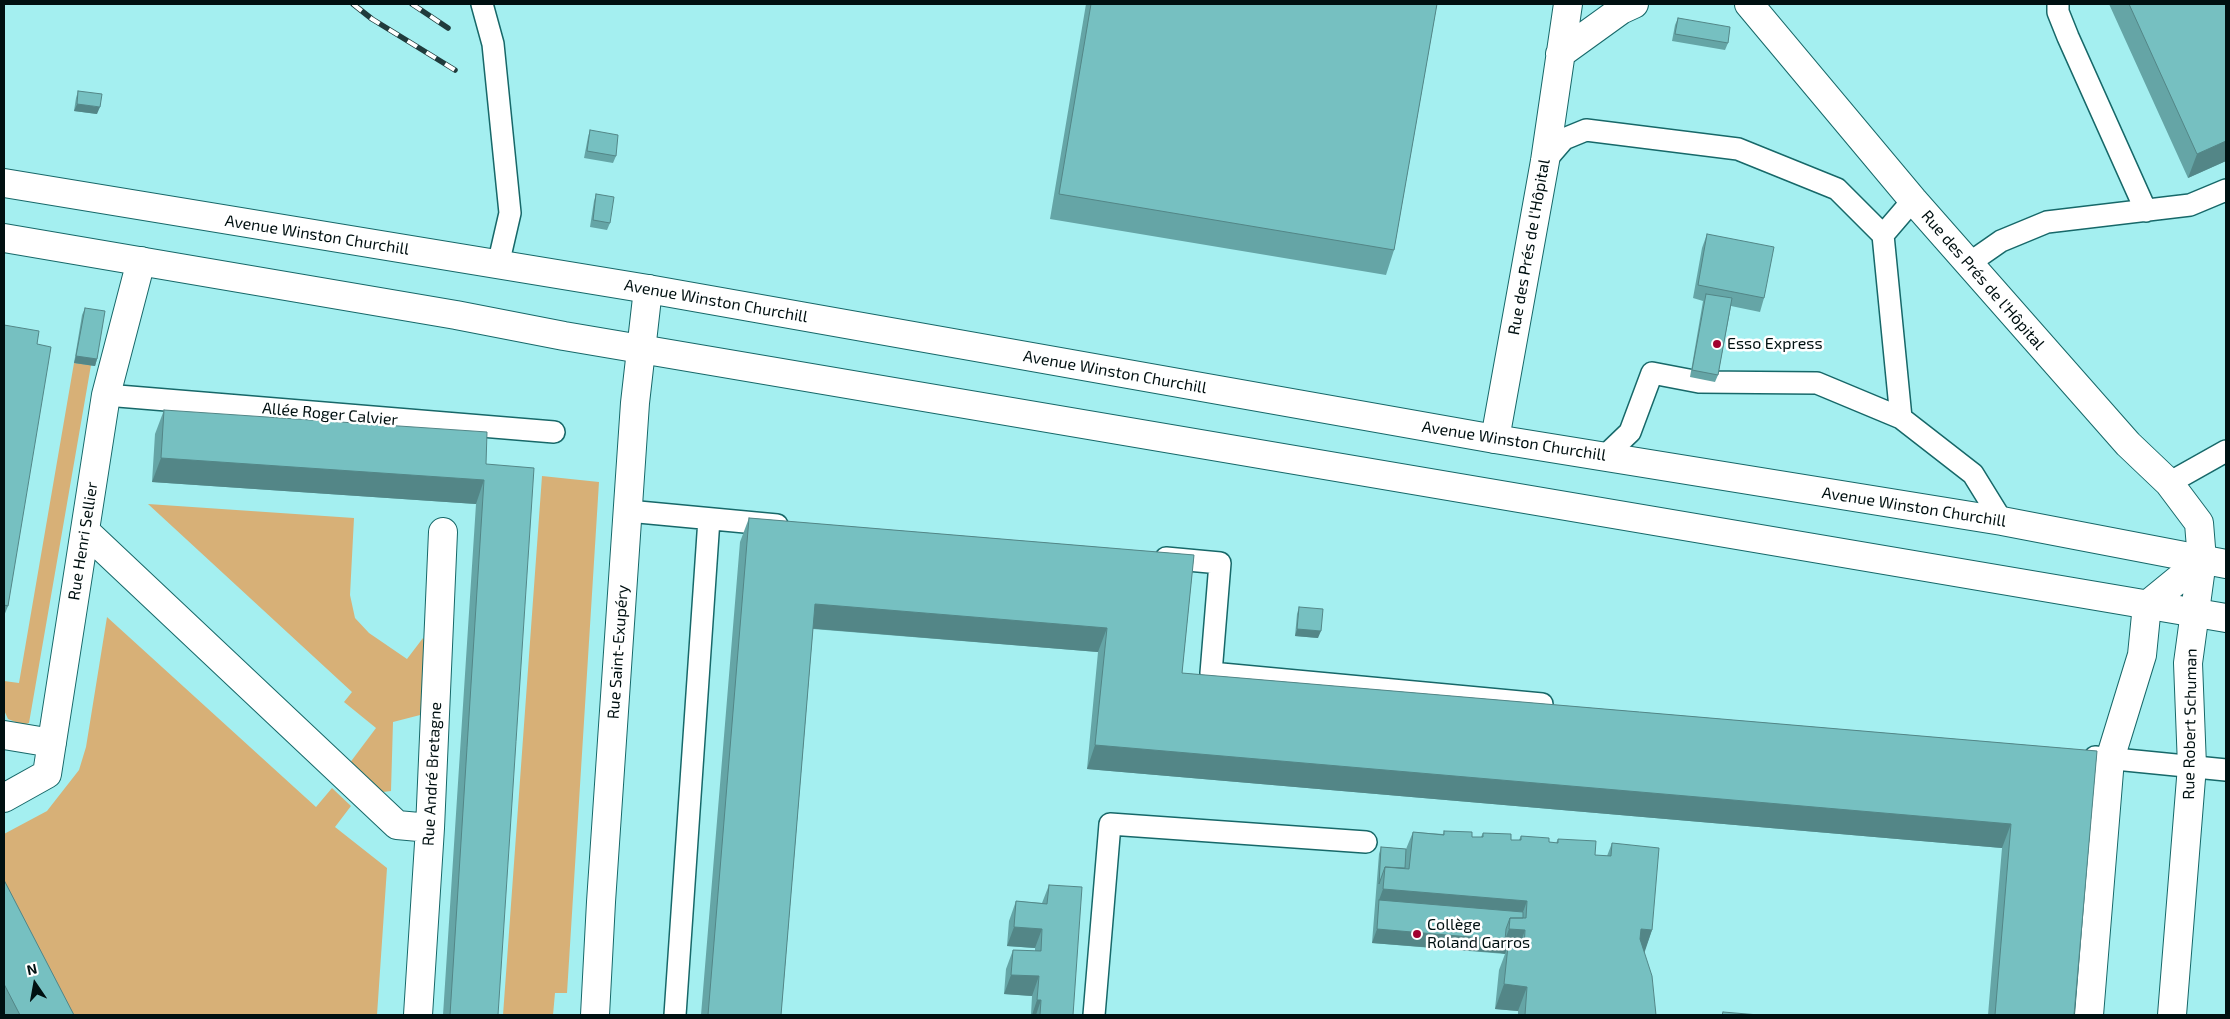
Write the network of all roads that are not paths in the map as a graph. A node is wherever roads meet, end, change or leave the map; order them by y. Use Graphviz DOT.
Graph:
graph roads {
  1 [pos="482,4"];
  2 [pos="1568,4"];
  3 [pos="1634,4"];
  4 [pos="1749,4"];
  5 [pos="2058,4"];
  6 [pos="1560,54"];
  7 [pos="1545,161"];
  8 [pos="4,183"];
  9 [pos="2226,190"];
  10 [pos="1913,200"];
  11 [pos="2146,210"];
  12 [pos="1883,235"];
  13 [pos="4,238"];
  14 [pos="141,261"];
  15 [pos="1968,264"];
  16 [pos="498,265"];
  17 [pos="648,289"];
  18 [pos="640,348"];
  19 [pos="106,395"];
  20 [pos="1901,418"];
  21 [pos="554,432"];
  22 [pos="1495,438"];
  23 [pos="2226,451"];
  24 [pos="1605,456"];
  25 [pos="2169,483"];
  26 [pos="628,511"];
  27 [pos="709,519"];
  28 [pos="2002,521"];
  29 [pos="798,527"];
  30 [pos="85,531"];
  31 [pos="444,532"];
  32 [pos="1141,556"];
  33 [pos="2214,562"];
  34 [pos="2147,605"];
  35 [pos="2195,613"];
  36 [pos="2226,618"];
  37 [pos="1560,706"];
  38 [pos="4,735"];
  39 [pos="52,743"];
  40 [pos="2071,755"];
  41 [pos="2110,759"];
  42 [pos="2192,766"];
  43 [pos="2226,770"];
  44 [pos="4,798"];
  45 [pos="430,828"];
  46 [pos="1366,842"];
  47 [pos="418,1015"];
  48 [pos="595,1015"];
  49 [pos="675,1015"];
  50 [pos="1094,1015"];
  51 [pos="2089,1015"];
  52 [pos="2172,1015"];
  1 -- 16 [label="lane"];
  2 -- 6 [label="street, Rue des Prés de l'Hôpital"];
  3 -- 6 [label="street"];
  4 -- 10 [label="street, Rue des Prés de l'Hôpital"];
  5 -- 11 [label="lane"];
  6 -- 7 [label="street, Rue des Prés de l'Hôpital"];
  7 -- 12 [label="lane"];
  7 -- 22 [label="street, Rue des Prés de l'Hôpital"];
  8 -- 16 [label="street, Avenue Winston Churchill"];
  9 -- 11 [label="lane"];
  10 -- 12 [label="lane"];
  10 -- 15 [label="street, Rue des Prés de l'Hôpital"];
  11 -- 15 [label="lane"];
  12 -- 20 [label="lane"];
  13 -- 14 [label="street"];
  14 -- 18 [label="street"];
  14 -- 19 [label="street, Rue Henri Sellier"];
  15 -- 25 [label="street, Rue des Prés de l'Hôpital"];
  16 -- 17 [label="street, Avenue Winston Churchill"];
  17 -- 18 [label="street, Rue Saint-Exupéry"];
  17 -- 22 [label="street, Avenue Winston Churchill"];
  18 -- 26 [label="street, Rue Saint-Exupéry"];
  18 -- 34 [label="street"];
  19 -- 21 [label="lane, Allée Roger Calvier"];
  19 -- 30 [label="street, Rue Henri Sellier"];
  20 -- 24 [label="lane"];
  20 -- 28 [label="lane"];
  22 -- 24 [label="street, Avenue Winston Churchill"];
  23 -- 25 [label="lane"];
  24 -- 28 [label="street, Avenue Winston Churchill"];
  25 -- 33 [label="street, Rue des Prés de l'Hôpital"];
  26 -- 27 [label="lane"];
  26 -- 48 [label="street, Rue Saint-Exupéry"];
  27 -- 29 [label="lane"];
  27 -- 49 [label="lane"];
  28 -- 33 [label="street, Avenue Winston Churchill"];
  30 -- 39 [label="street, Rue Henri Sellier"];
  30 -- 45 [label="street"];
  31 -- 45 [label="street, Rue André Bretagne"];
  32 -- 37 [label="lane"];
  33 -- 34 [label="street"];
  33 -- 35 [label="street, Rue Robert Schuman"];
  34 -- 35 [label="street"];
  34 -- 41 [label="street"];
  35 -- 36 [label="street"];
  35 -- 42 [label="street, Rue Robert Schuman"];
  38 -- 39 [label="street"];
  39 -- 44 [label="street, Rue Henri Sellier"];
  40 -- 41 [label="lane"];
  41 -- 42 [label="lane"];
  41 -- 51 [label="street"];
  42 -- 43 [label="lane"];
  42 -- 52 [label="street, Rue Robert Schuman"];
  45 -- 47 [label="street, Rue André Bretagne"];
  46 -- 50 [label="lane"];
}
